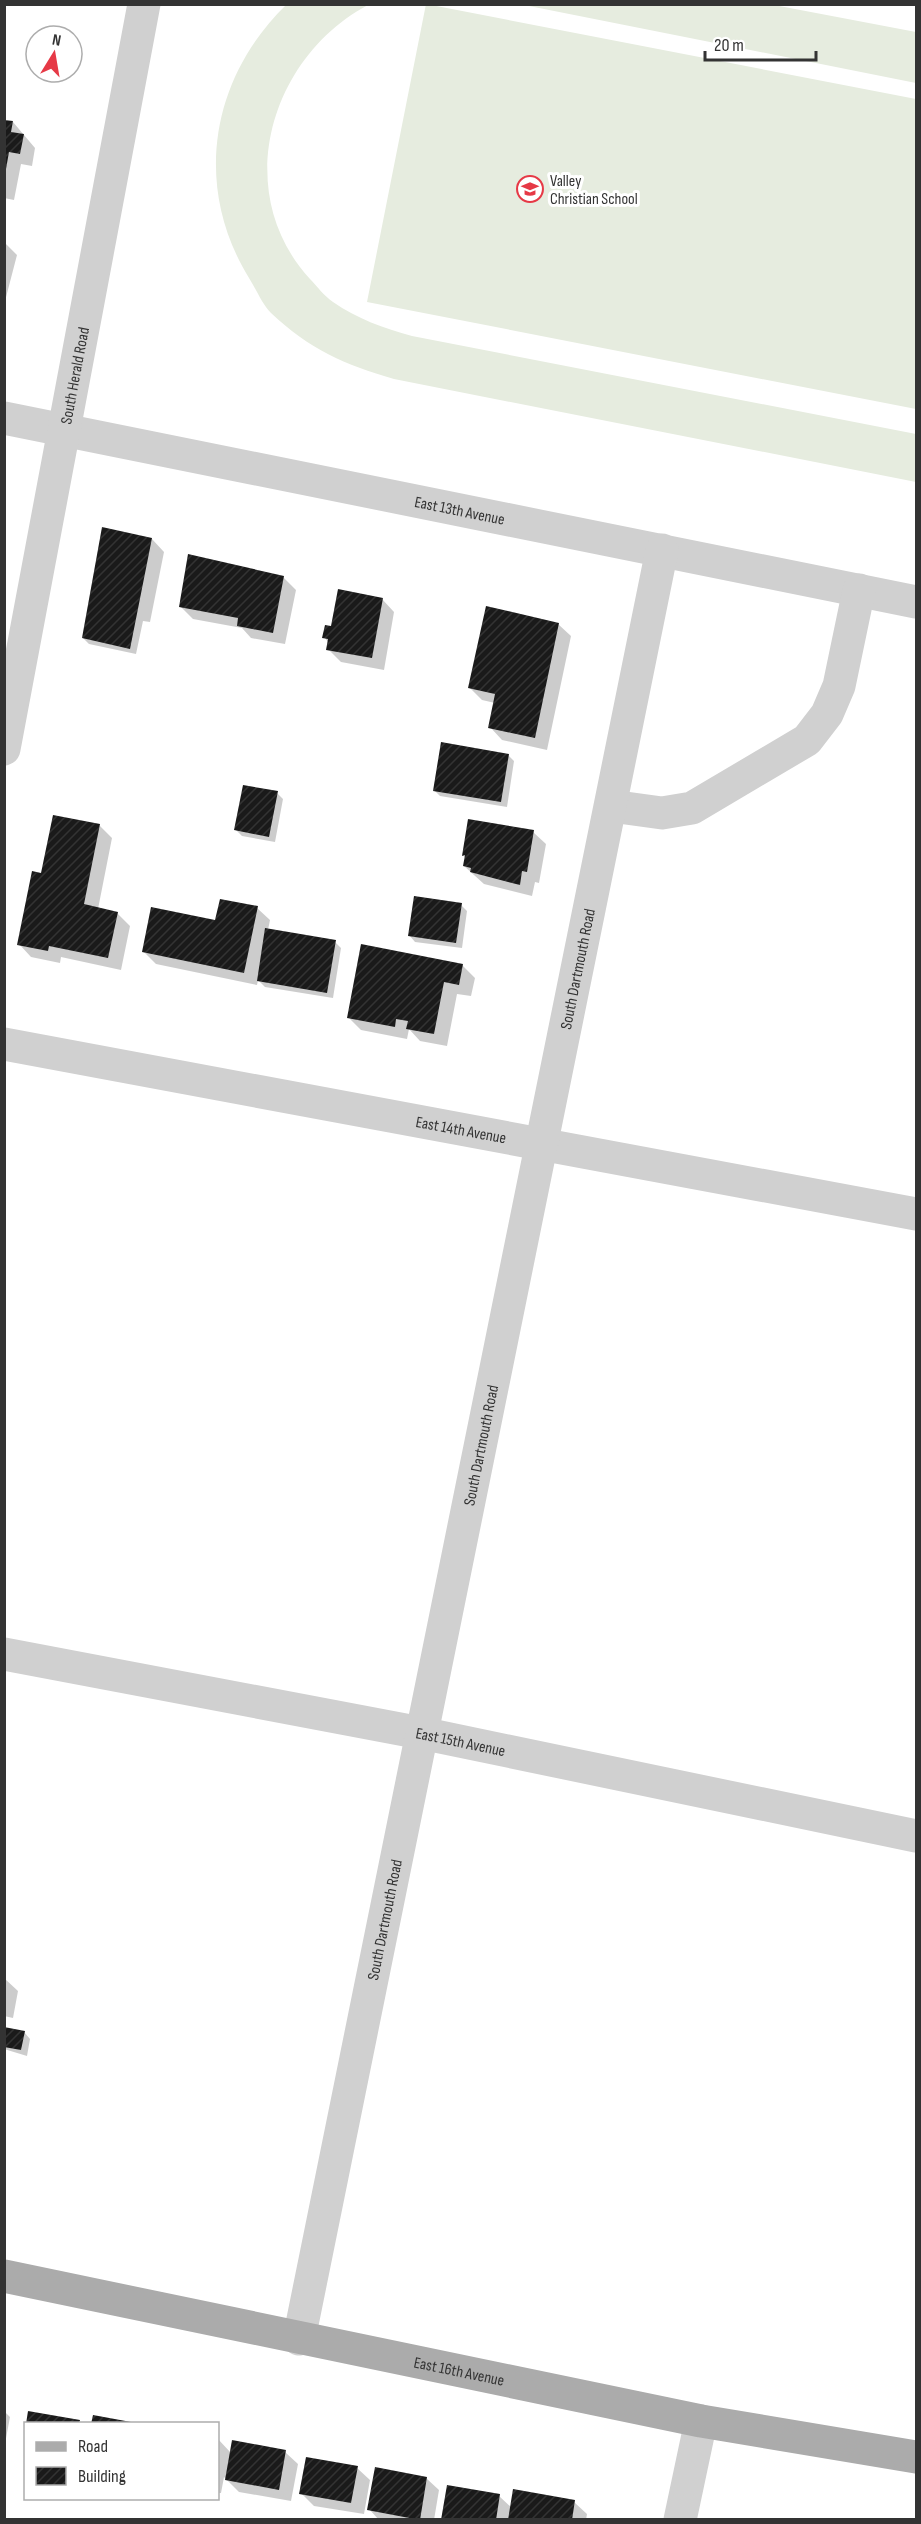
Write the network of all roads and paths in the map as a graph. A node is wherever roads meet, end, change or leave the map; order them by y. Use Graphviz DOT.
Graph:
graph roads {
  1 [pos="144,4"];
  2 [pos="4,418"];
  3 [pos="65,430"];
  4 [pos="662,550"];
  5 [pos="859,590"];
  6 [pos="916,602"];
  7 [pos="4,748"];
  8 [pos="611,806"];
  9 [pos="4,1044"];
  10 [pos="543,1145"];
  11 [pos="916,1214"];
  12 [pos="4,1654"];
  13 [pos="421,1733"];
  14 [pos="916,1836"];
  15 [pos="4,2276"];
  16 [pos="300,2339"];
  17 [pos="701,2421"];
  18 [pos="916,2457"];
  19 [pos="680,2520"];
  1 -- 3 [label="street, South Herald Road"];
  2 -- 3 [label="street, East 13th Avenue"];
  3 -- 4 [label="street, East 13th Avenue"];
  3 -- 7 [label="street, South Herald Road"];
  4 -- 5 [label="street, East 13th Avenue"];
  4 -- 8 [label="street, South Dartmouth Road"];
  5 -- 6 [label="street, East 13th Avenue"];
  5 -- 8 [label="street"];
  8 -- 10 [label="street, South Dartmouth Road"];
  9 -- 10 [label="street, East 14th Avenue"];
  10 -- 11 [label="street, East 14th Avenue"];
  10 -- 13 [label="street, South Dartmouth Road"];
  12 -- 13 [label="street, East 15th Avenue"];
  13 -- 14 [label="street, East 15th Avenue"];
  13 -- 16 [label="street, South Dartmouth Road"];
  15 -- 16 [label="main road, East 16th Avenue"];
  16 -- 17 [label="main road, East 16th Avenue"];
  17 -- 18 [label="main road, East 16th Avenue"];
  17 -- 19 [label="street"];
}
